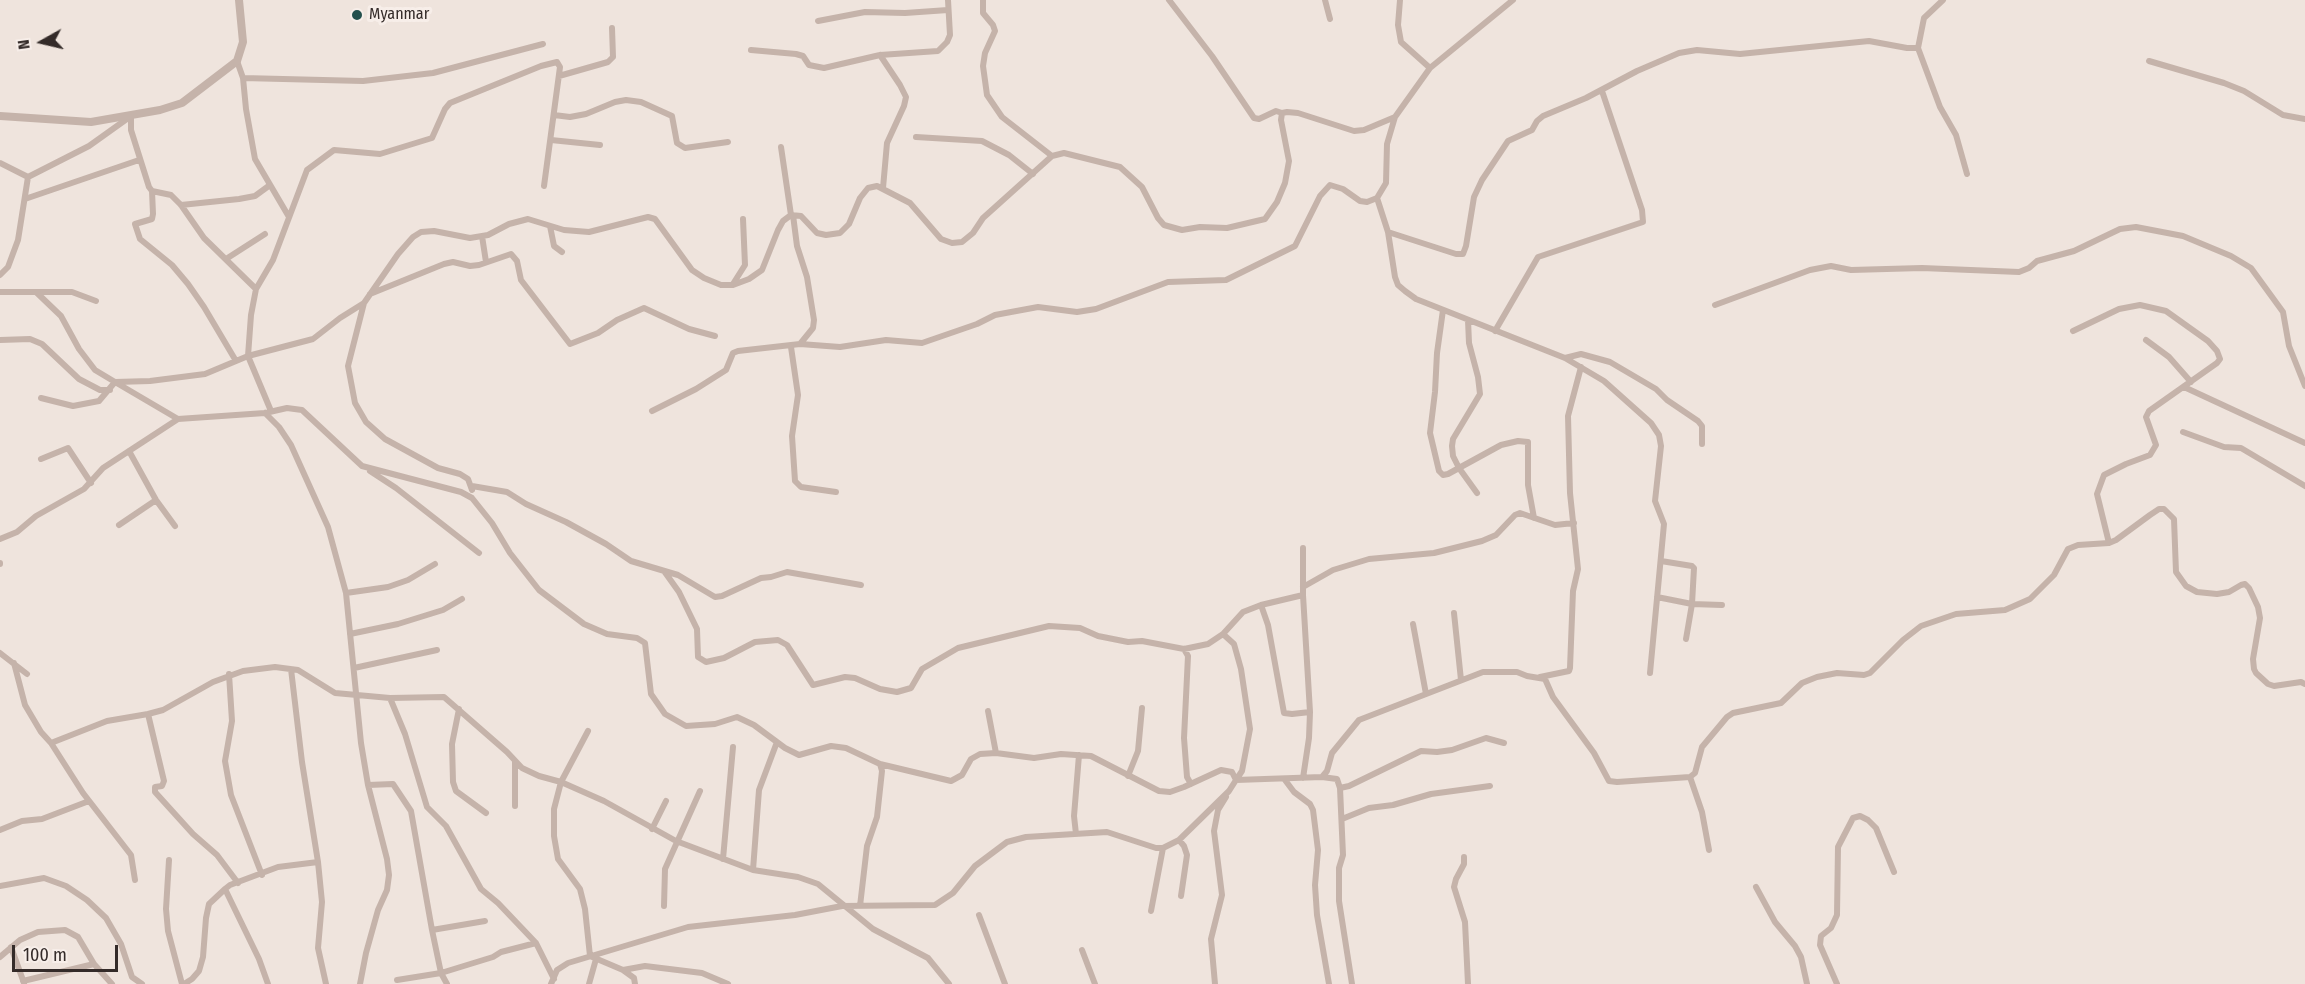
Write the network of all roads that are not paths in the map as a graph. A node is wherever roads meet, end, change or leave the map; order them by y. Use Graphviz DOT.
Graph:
graph roads {
  1 [pos="239,0"];
  2 [pos="948,0"];
  3 [pos="983,0"];
  4 [pos="1169,0"];
  5 [pos="1325,0"];
  6 [pos="1400,0"];
  7 [pos="1513,0"];
  8 [pos="1943,0"];
  9 [pos="948,10"];
  10 [pos="1330,19"];
  11 [pos="818,21"];
  12 [pos="612,28"];
  13 [pos="543,44"];
  14 [pos="1918,48"];
  15 [pos="751,50"];
  16 [pos="880,55"];
  17 [pos="237,61"];
  18 [pos="2150,61"];
  19 [pos="1430,68"];
  20 [pos="559,75"];
  21 [pos="243,78"];
  22 [pos="1602,91"];
  23 [pos="1282,113"];
  24 [pos="554,115"];
  25 [pos="0,116"];
  26 [pos="131,116"];
  27 [pos="1395,117"];
  28 [pos="2305,119"];
  29 [pos="916,137"];
  30 [pos="550,140"];
  31 [pos="728,142"];
  32 [pos="600,146"];
  33 [pos="781,147"];
  34 [pos="1053,156"];
  35 [pos="139,160"];
  36 [pos="0,164"];
  37 [pos="1033,174"];
  38 [pos="1967,174"];
  39 [pos="28,177"];
  40 [pos="270,185"];
  41 [pos="544,186"];
  42 [pos="883,188"];
  43 [pos="152,191"];
  44 [pos="1377,198"];
  45 [pos="25,199"];
  46 [pos="182,205"];
  47 [pos="792,215"];
  48 [pos="290,217"];
  49 [pos="743,219"];
  50 [pos="550,226"];
  51 [pos="1388,232"];
  52 [pos="266,234"];
  53 [pos="482,236"];
  54 [pos="562,252"];
  55 [pos="226,259"];
  56 [pos="486,262"];
  57 [pos="0,275"];
  58 [pos="733,285"];
  59 [pos="256,289"];
  60 [pos="0,292"];
  61 [pos="36,292"];
  62 [pos="369,294"];
  63 [pos="96,301"];
  64 [pos="364,303"];
  65 [pos="1715,304"];
  66 [pos="1443,310"];
  67 [pos="1468,320"];
  68 [pos="1495,331"];
  69 [pos="2073,331"];
  70 [pos="715,336"];
  71 [pos="0,340"];
  72 [pos="2146,340"];
  73 [pos="800,344"];
  74 [pos="791,346"];
  75 [pos="248,356"];
  76 [pos="1565,358"];
  77 [pos="236,361"];
  78 [pos="1581,367"];
  79 [pos="115,382"];
  80 [pos="2191,382"];
  81 [pos="2305,386"];
  82 [pos="2184,387"];
  83 [pos="110,390"];
  84 [pos="41,398"];
  85 [pos="652,411"];
  86 [pos="268,412"];
  87 [pos="178,419"];
  88 [pos="2182,432"];
  89 [pos="2305,443"];
  90 [pos="1702,444"];
  91 [pos="129,451"];
  92 [pos="41,459"];
  93 [pos="362,466"];
  94 [pos="1459,468"];
  95 [pos="91,483"];
  96 [pos="472,486"];
  97 [pos="2305,486"];
  98 [pos="836,492"];
  99 [pos="1477,493"];
  100 [pos="472,498"];
  101 [pos="156,500"];
  102 [pos="1534,518"];
  103 [pos="1574,523"];
  104 [pos="119,525"];
  105 [pos="175,526"];
  106 [pos="0,539"];
  107 [pos="2109,543"];
  108 [pos="1303,548"];
  109 [pos="479,553"];
  110 [pos="1661,561"];
  111 [pos="435,564"];
  112 [pos="664,571"];
  113 [pos="861,585"];
  114 [pos="1303,587"];
  115 [pos="346,593"];
  116 [pos="1303,595"];
  117 [pos="1657,597"];
  118 [pos="462,599"];
  119 [pos="1692,604"];
  120 [pos="1261,605"];
  121 [pos="1722,605"];
  122 [pos="1454,614"];
  123 [pos="1413,624"];
  124 [pos="350,634"];
  125 [pos="1223,634"];
  126 [pos="1686,639"];
  127 [pos="1184,649"];
  128 [pos="437,650"];
  129 [pos="0,653"];
  130 [pos="14,663"];
  131 [pos="354,668"];
  132 [pos="291,669"];
  133 [pos="1650,673"];
  134 [pos="27,674"];
  135 [pos="229,674"];
  136 [pos="1539,677"];
  137 [pos="1461,681"];
  138 [pos="2305,684"];
  139 [pos="356,694"];
  140 [pos="1426,694"];
  141 [pos="390,698"];
  142 [pos="1142,708"];
  143 [pos="459,709"];
  144 [pos="988,711"];
  145 [pos="1310,712"];
  146 [pos="148,714"];
  147 [pos="588,731"];
  148 [pos="777,742"];
  149 [pos="51,743"];
  150 [pos="1504,743"];
  151 [pos="733,747"];
  152 [pos="996,753"];
  153 [pos="1079,755"];
  154 [pos="515,761"];
  155 [pos="880,764"];
  156 [pos="1128,776"];
  157 [pos="1322,777"];
  158 [pos="1690,777"];
  159 [pos="1303,778"];
  160 [pos="1236,780"];
  161 [pos="1285,780"];
  162 [pos="561,782"];
  163 [pos="1191,784"];
  164 [pos="368,785"];
  165 [pos="1490,786"];
  166 [pos="1340,788"];
  167 [pos="700,791"];
  168 [pos="1229,791"];
  169 [pos="89,801"];
  170 [pos="666,801"];
  171 [pos="515,806"];
  172 [pos="486,813"];
  173 [pos="1342,819"];
  174 [pos="652,829"];
  175 [pos="0,830"];
  176 [pos="1076,834"];
  177 [pos="1179,840"];
  178 [pos="676,841"];
  179 [pos="1163,848"];
  180 [pos="1709,850"];
  181 [pos="1464,857"];
  182 [pos="723,859"];
  183 [pos="169,860"];
  184 [pos="318,862"];
  185 [pos="753,870"];
  186 [pos="1894,872"];
  187 [pos="262,875"];
  188 [pos="135,880"];
  189 [pos="238,883"];
  190 [pos="0,886"];
  191 [pos="1756,887"];
  192 [pos="225,889"];
  193 [pos="1181,896"];
  194 [pos="664,906"];
  195 [pos="842,906"];
  196 [pos="860,906"];
  197 [pos="1151,911"];
  198 [pos="979,915"];
  199 [pos="485,921"];
  200 [pos="432,930"];
  201 [pos="536,944"];
  202 [pos="11,947"];
  203 [pos="1082,950"];
  204 [pos="0,957"];
  205 [pos="593,957"];
  206 [pos="94,964"];
  207 [pos="623,970"];
  208 [pos="441,973"];
  209 [pos="397,980"];
  210 [pos="552,981"];
  211 [pos="23,983"];
  212 [pos="112,984"];
  213 [pos="142,984"];
  214 [pos="183,984"];
  215 [pos="268,984"];
  216 [pos="326,984"];
  217 [pos="360,984"];
  218 [pos="447,984"];
  219 [pos="589,984"];
  220 [pos="635,984"];
  221 [pos="728,984"];
  222 [pos="949,984"];
  223 [pos="1005,984"];
  224 [pos="1095,984"];
  225 [pos="1215,984"];
  226 [pos="1329,984"];
  227 [pos="1352,984"];
  228 [pos="1468,984"];
  229 [pos="1807,984"];
  230 [pos="1837,984"];
  1 -- 17 [label="street"];
  2 -- 9 [label="street"];
  3 -- 34 [label="street"];
  4 -- 23 [label="street"];
  5 -- 10 [label="street"];
  6 -- 19 [label="street"];
  7 -- 19 [label="street"];
  8 -- 14 [label="street"];
  9 -- 11 [label="street"];
  9 -- 16 [label="street"];
  12 -- 20 [label="street"];
  13 -- 21 [label="street"];
  14 -- 22 [label="street"];
  14 -- 38 [label="street"];
  15 -- 16 [label="street"];
  16 -- 42 [label="street"];
  17 -- 21 [label="street"];
  17 -- 26 [label="street"];
  18 -- 28 [label="street"];
  19 -- 27 [label="street"];
  20 -- 24 [label="street"];
  20 -- 48 [label="street"];
  21 -- 40 [label="street"];
  22 -- 51 [label="street"];
  22 -- 68 [label="street"];
  23 -- 27 [label="street"];
  23 -- 34 [label="street"];
  24 -- 30 [label="street"];
  24 -- 31 [label="street"];
  25 -- 26 [label="street"];
  26 -- 35 [label="street"];
  26 -- 39 [label="street"];
  27 -- 44 [label="street"];
  29 -- 37 [label="street"];
  30 -- 32 [label="street"];
  30 -- 41 [label="street"];
  33 -- 47 [label="street"];
  34 -- 37 [label="street"];
  35 -- 43 [label="street"];
  35 -- 45 [label="street"];
  36 -- 39 [label="street"];
  37 -- 42 [label="street"];
  39 -- 45 [label="street"];
  40 -- 46 [label="street"];
  40 -- 48 [label="street"];
  42 -- 47 [label="street"];
  43 -- 46 [label="street"];
  43 -- 77 [label="street"];
  44 -- 51 [label="street"];
  44 -- 73 [label="street"];
  45 -- 57 [label="street"];
  46 -- 55 [label="street"];
  47 -- 58 [label="street"];
  47 -- 73 [label="street"];
  48 -- 59 [label="street"];
  49 -- 58 [label="street"];
  50 -- 53 [label="street"];
  50 -- 54 [label="street"];
  50 -- 58 [label="street"];
  51 -- 66 [label="street"];
  52 -- 55 [label="street"];
  53 -- 56 [label="street"];
  53 -- 62 [label="street"];
  55 -- 59 [label="street"];
  56 -- 62 [label="street"];
  56 -- 70 [label="street"];
  59 -- 75 [label="street"];
  60 -- 61 [label="street"];
  61 -- 63 [label="street"];
  61 -- 79 [label="street"];
  62 -- 64 [label="street"];
  64 -- 75 [label="street"];
  64 -- 96 [label="street"];
  65 -- 81 [label="street"];
  66 -- 67 [label="street"];
  66 -- 94 [label="street"];
  67 -- 68 [label="street"];
  67 -- 94 [label="street"];
  68 -- 76 [label="street"];
  69 -- 80 [label="street"];
  71 -- 83 [label="street"];
  72 -- 80 [label="street"];
  73 -- 74 [label="street"];
  74 -- 85 [label="street"];
  74 -- 98 [label="street"];
  75 -- 77 [label="street"];
  75 -- 86 [label="street"];
  76 -- 78 [label="street"];
  76 -- 90 [label="street"];
  77 -- 79 [label="street"];
  78 -- 103 [label="street"];
  78 -- 110 [label="street"];
  79 -- 83 [label="street"];
  79 -- 87 [label="street"];
  80 -- 82 [label="street"];
  82 -- 89 [label="street"];
  82 -- 107 [label="street"];
  83 -- 84 [label="street"];
  86 -- 87 [label="street"];
  86 -- 93 [label="street"];
  86 -- 115 [label="street"];
  87 -- 91 [label="street"];
  88 -- 97 [label="street"];
  91 -- 95 [label="street"];
  91 -- 101 [label="street"];
  92 -- 95 [label="street"];
  93 -- 100 [label="street"];
  93 -- 109 [label="street"];
  94 -- 99 [label="street"];
  94 -- 102 [label="street"];
  95 -- 106 [label="street"];
  96 -- 100 [label="street"];
  96 -- 112 [label="street"];
  100 -- 148 [label="street"];
  101 -- 104 [label="street"];
  101 -- 105 [label="street"];
  102 -- 103 [label="street"];
  102 -- 114 [label="street"];
  103 -- 136 [label="street"];
  107 -- 138 [label="street"];
  107 -- 158 [label="street"];
  108 -- 114 [label="street"];
  110 -- 117 [label="street"];
  110 -- 119 [label="street"];
  111 -- 115 [label="street"];
  112 -- 113 [label="street"];
  112 -- 127 [label="street"];
  114 -- 116 [label="street"];
  115 -- 124 [label="street"];
  116 -- 120 [label="street"];
  116 -- 145 [label="street"];
  117 -- 119 [label="street"];
  117 -- 133 [label="street"];
  118 -- 124 [label="street"];
  119 -- 121 [label="street"];
  119 -- 126 [label="street"];
  120 -- 125 [label="street"];
  120 -- 145 [label="street"];
  122 -- 137 [label="street"];
  123 -- 140 [label="street"];
  124 -- 131 [label="street"];
  125 -- 127 [label="street"];
  125 -- 160 [label="street"];
  127 -- 163 [label="street"];
  128 -- 131 [label="street"];
  129 -- 130 [label="street"];
  130 -- 134 [label="street"];
  130 -- 149 [label="street"];
  131 -- 139 [label="street"];
  132 -- 135 [label="street"];
  132 -- 139 [label="street"];
  132 -- 184 [label="street"];
  135 -- 146 [label="street"];
  135 -- 187 [label="street"];
  136 -- 137 [label="street"];
  136 -- 158 [label="street"];
  137 -- 140 [label="street"];
  139 -- 141 [label="street"];
  139 -- 164 [label="street"];
  140 -- 157 [label="street"];
  141 -- 143 [label="street"];
  141 -- 201 [label="street"];
  142 -- 156 [label="street"];
  143 -- 154 [label="street"];
  143 -- 172 [label="street"];
  144 -- 152 [label="street"];
  145 -- 159 [label="street"];
  146 -- 149 [label="street"];
  146 -- 189 [label="street"];
  147 -- 162 [label="street"];
  148 -- 155 [label="street"];
  148 -- 185 [label="street"];
  149 -- 169 [label="street"];
  150 -- 166 [label="street"];
  151 -- 182 [label="street"];
  152 -- 153 [label="street"];
  152 -- 155 [label="street"];
  153 -- 156 [label="street"];
  153 -- 176 [label="street"];
  154 -- 162 [label="street"];
  154 -- 171 [label="street"];
  155 -- 196 [label="street"];
  156 -- 163 [label="street"];
  157 -- 159 [label="street"];
  157 -- 166 [label="street"];
  158 -- 180 [label="street"];
  159 -- 161 [label="street"];
  160 -- 161 [label="street"];
  160 -- 163 [label="street"];
  160 -- 168 [label="street"];
  161 -- 226 [label="street"];
  162 -- 174 [label="street"];
  162 -- 205 [label="street"];
  164 -- 200 [label="street"];
  164 -- 217 [label="street"];
  165 -- 173 [label="street"];
  166 -- 173 [label="street"];
  167 -- 178 [label="street"];
  168 -- 177 [label="street"];
  168 -- 225 [label="street"];
  169 -- 175 [label="street"];
  169 -- 188 [label="street"];
  170 -- 174 [label="street"];
  173 -- 227 [label="street"];
  174 -- 178 [label="street"];
  176 -- 179 [label="street"];
  176 -- 196 [label="street"];
  177 -- 179 [label="street"];
  177 -- 193 [label="street"];
  178 -- 182 [label="street"];
  178 -- 194 [label="street"];
  179 -- 197 [label="street"];
  181 -- 228 [label="street"];
  182 -- 185 [label="street"];
  183 -- 214 [label="street"];
  184 -- 187 [label="street"];
  184 -- 216 [label="street"];
  185 -- 195 [label="street"];
  186 -- 230 [label="street"];
  187 -- 189 [label="street"];
  189 -- 192 [label="street"];
  190 -- 213 [label="street"];
  191 -- 229 [label="street"];
  192 -- 214 [label="street"];
  192 -- 215 [label="street"];
  195 -- 196 [label="street"];
  195 -- 205 [label="street"];
  195 -- 222 [label="street"];
  198 -- 223 [label="street"];
  199 -- 200 [label="street"];
  200 -- 208 [label="street"];
  201 -- 208 [label="street"];
  201 -- 210 [label="street"];
  202 -- 204 [label="street"];
  202 -- 206 [label="street"];
  202 -- 211 [label="street"];
  203 -- 224 [label="street"];
  205 -- 207 [label="street"];
  205 -- 210 [label="street"];
  205 -- 219 [label="street"];
  206 -- 211 [label="street"];
  206 -- 212 [label="street"];
  207 -- 220 [label="street"];
  207 -- 221 [label="street"];
  208 -- 209 [label="street"];
  208 -- 218 [label="street"];
}
